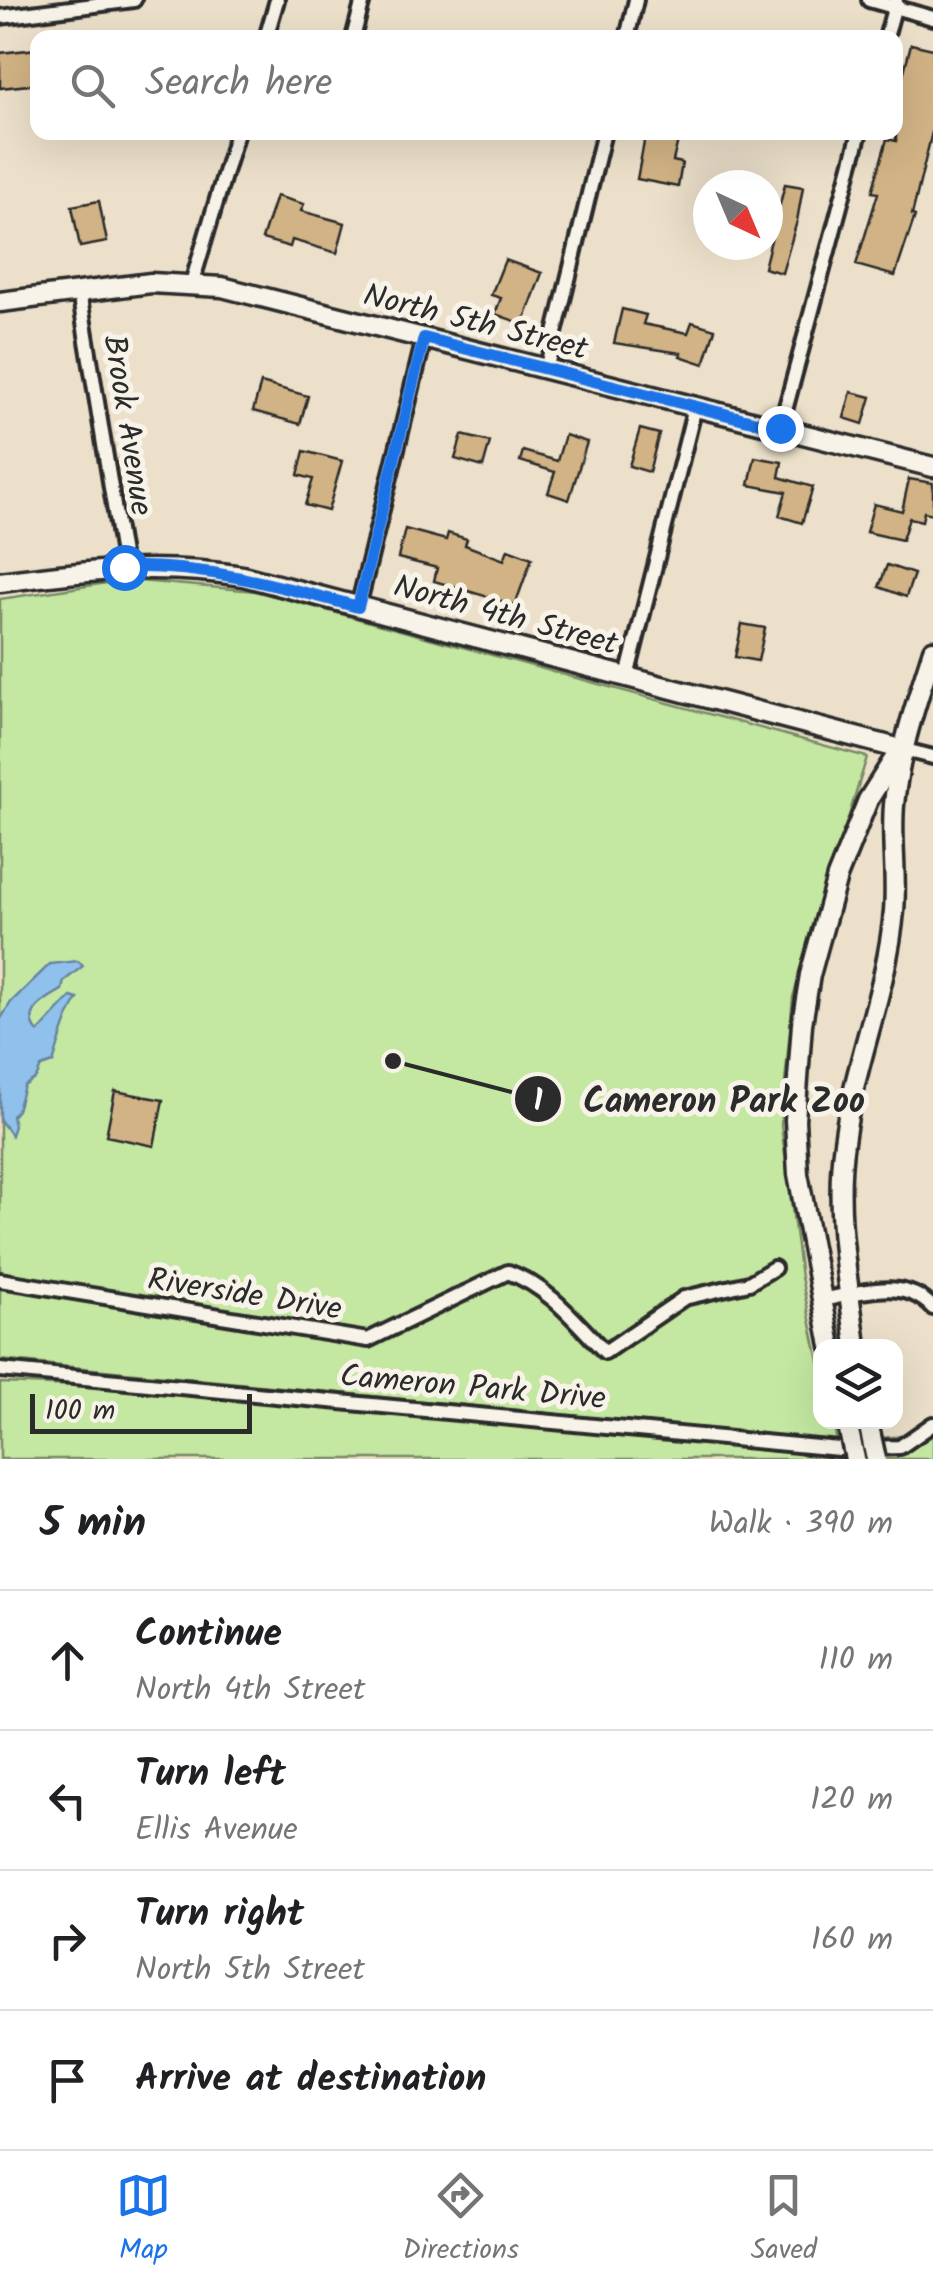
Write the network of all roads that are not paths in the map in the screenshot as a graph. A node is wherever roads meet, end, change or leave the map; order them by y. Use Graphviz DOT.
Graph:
graph roads {
  1 [pos="134,0"];
  2 [pos="277,0"];
  3 [pos="363,0"];
  4 [pos="636,0"];
  5 [pos="869,0"];
  6 [pos="895,3"];
  7 [pos="0,16"];
  8 [pos="933,18"];
  9 [pos="268,30"];
  10 [pos="355,30"];
  11 [pos="628,30"];
  12 [pos="888,30"];
  13 [pos="235,140"];
  14 [pos="602,140"];
  15 [pos="858,140"];
  16 [pos="192,283"];
  17 [pos="79,292"];
  18 [pos="0,302"];
  19 [pos="424,338"];
  20 [pos="546,370"];
  21 [pos="695,407"];
  22 [pos="780,428"];
  23 [pos="933,467"];
  24 [pos="124,567"];
  25 [pos="0,582"];
  26 [pos="358,607"];
  27 [pos="933,650"];
  28 [pos="627,677"];
  29 [pos="902,749"];
  30 [pos="933,757"];
  31 [pos="774,1268"];
  32 [pos="0,1280"];
  33 [pos="850,1295"];
  34 [pos="821,1300"];
  35 [pos="933,1308"];
  36 [pos="829,1339"];
  37 [pos="855,1339"];
  38 [pos="0,1370"];
  39 [pos="933,1424"];
  40 [pos="849,1429"];
  41 [pos="870,1429"];
  42 [pos="855,1459"];
  43 [pos="876,1459"];
  1 -- 7 [label="street"];
  2 -- 9 [label="street"];
  3 -- 10 [label="street"];
  4 -- 11 [label="street"];
  5 -- 6 [label="street"];
  6 -- 8 [label="street"];
  6 -- 12 [label="street"];
  13 -- 16 [label="street"];
  14 -- 20 [label="street"];
  15 -- 22 [label="street"];
  16 -- 17 [label="main road, North 5th Street"];
  16 -- 19 [label="main road, North 5th Street"];
  17 -- 18 [label="main road, North 5th Street"];
  17 -- 24 [label="street, Brook Avenue"];
  19 -- 20 [label="main road, North 5th Street"];
  19 -- 26 [label="street"];
  20 -- 21 [label="main road, North 5th Street"];
  21 -- 22 [label="main road, North 5th Street"];
  21 -- 28 [label="street"];
  22 -- 23 [label="main road, North 5th Street"];
  24 -- 25 [label="main road, North 4th Street"];
  24 -- 26 [label="main road, North 4th Street"];
  26 -- 28 [label="main road, North 4th Street"];
  27 -- 29 [label="main road"];
  28 -- 29 [label="main road, North 4th Street"];
  29 -- 30 [label="street, North 4th Street"];
  29 -- 33 [label="main road"];
  29 -- 34 [label="main road"];
  31 -- 32 [label="street, Riverside Drive"];
  33 -- 34 [label="street"];
  33 -- 35 [label="street"];
  33 -- 37 [label="main road"];
  34 -- 36 [label="main road"];
  38 -- 39 [label="street, Cameron Park Drive"];
  40 -- 42 [label="main road, bridge"];
  41 -- 43 [label="main road, bridge"];
}
